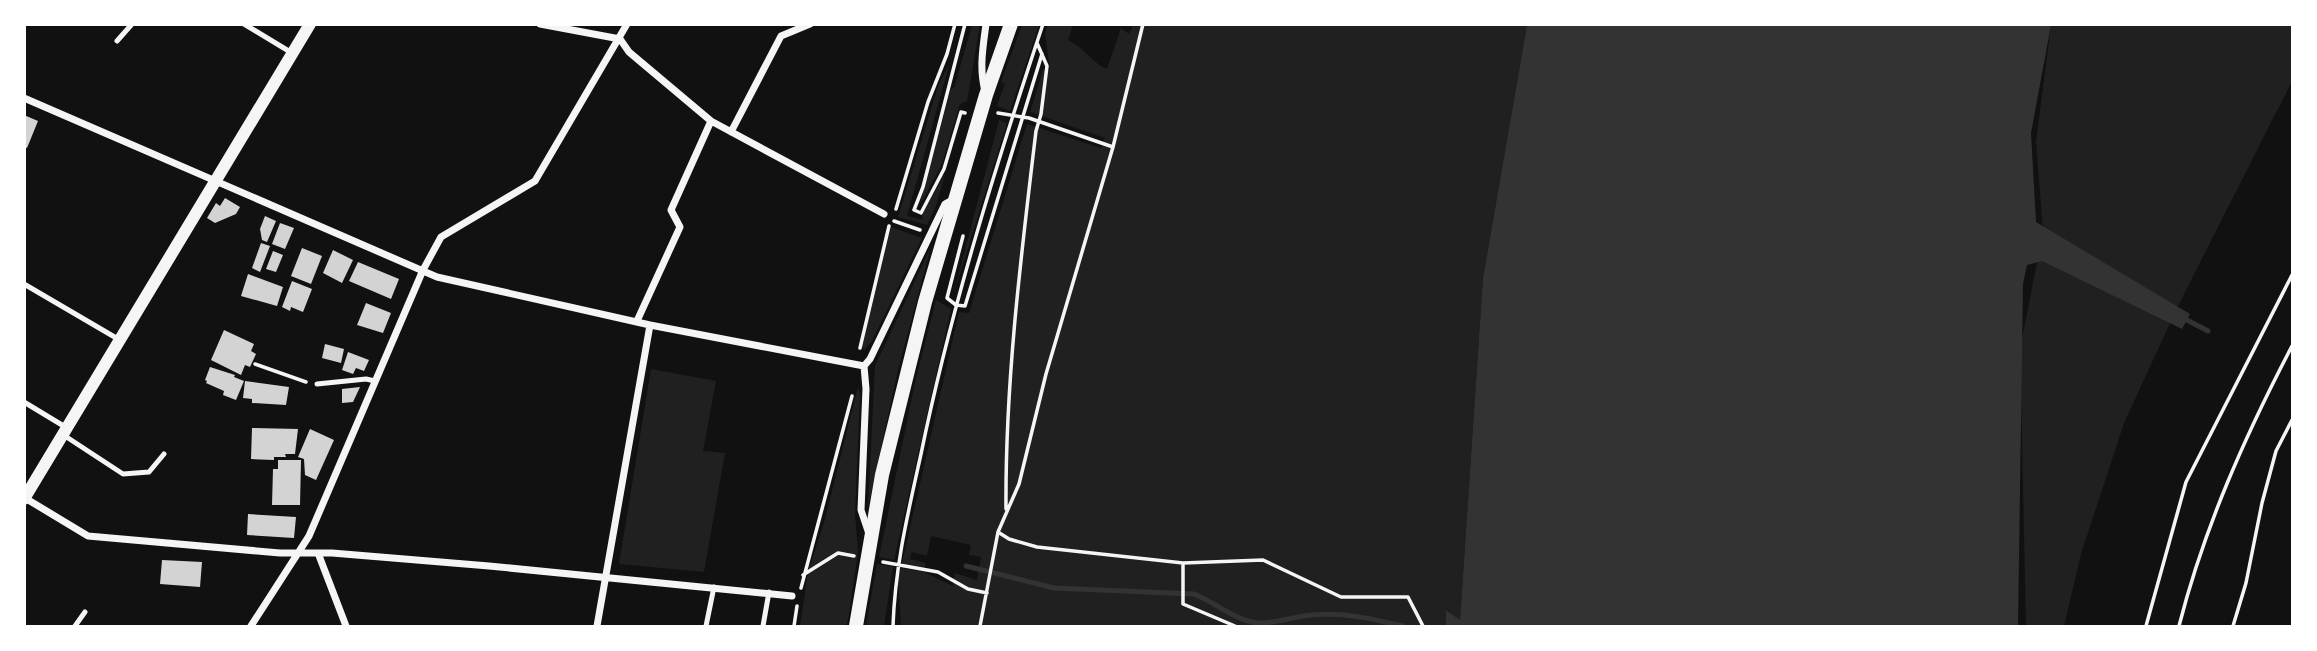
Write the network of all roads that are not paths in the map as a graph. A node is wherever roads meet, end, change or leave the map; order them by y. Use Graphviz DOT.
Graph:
graph roads {
  1 [pos="132,24"];
  2 [pos="244,24"];
  3 [pos="310,24"];
  4 [pos="540,24"];
  5 [pos="627,24"];
  6 [pos="810,24"];
  7 [pos="986,24"];
  8 [pos="1011,24"];
  9 [pos="620,38"];
  10 [pos="117,41"];
  11 [pos="292,53"];
  12 [pos="986,95"];
  13 [pos="24,97"];
  14 [pos="711,121"];
  15 [pos="731,132"];
  16 [pos="217,181"];
  17 [pos="954,199"];
  18 [pos="884,214"];
  19 [pos="423,270"];
  20 [pos="24,284"];
  21 [pos="637,321"];
  22 [pos="650,325"];
  23 [pos="121,340"];
  24 [pos="864,366"];
  25 [pos="375,381"];
  26 [pos="317,384"];
  27 [pos="24,402"];
  28 [pos="65,431"];
  29 [pos="164,454"];
  30 [pos="26,495"];
  31 [pos="871,538"];
  32 [pos="318,553"];
  33 [pos="299,554"];
  34 [pos="606,578"];
  35 [pos="714,587"];
  36 [pos="769,592"];
  37 [pos="792,596"];
  38 [pos="85,612"];
  39 [pos="75,626"];
  40 [pos="251,626"];
  41 [pos="346,626"];
  42 [pos="597,626"];
  43 [pos="706,626"];
  44 [pos="763,626"];
  45 [pos="856,626"];
  1 -- 10 [label="lane"];
  2 -- 11 [label="lane"];
  3 -- 11 [label="street"];
  4 -- 9 [label="street"];
  5 -- 9 [label="street"];
  6 -- 15 [label="street"];
  7 -- 12 [label="street"];
  8 -- 12 [label="main road"];
  9 -- 14 [label="street"];
  9 -- 19 [label="street"];
  11 -- 16 [label="street"];
  12 -- 17 [label="main road"];
  13 -- 16 [label="street"];
  14 -- 15 [label="street"];
  14 -- 21 [label="street"];
  15 -- 18 [label="street"];
  16 -- 19 [label="street"];
  16 -- 23 [label="street"];
  17 -- 24 [label="street"];
  17 -- 31 [label="main road"];
  19 -- 21 [label="street"];
  19 -- 25 [label="street"];
  20 -- 23 [label="lane"];
  21 -- 22 [label="street"];
  22 -- 24 [label="street"];
  22 -- 34 [label="street"];
  23 -- 28 [label="street"];
  24 -- 31 [label="street"];
  25 -- 26 [label="lane"];
  25 -- 33 [label="street"];
  27 -- 28 [label="lane"];
  28 -- 29 [label="lane"];
  28 -- 30 [label="street"];
  30 -- 33 [label="street"];
  31 -- 45 [label="main road"];
  32 -- 33 [label="street"];
  32 -- 34 [label="street"];
  32 -- 41 [label="street"];
  33 -- 40 [label="street"];
  34 -- 35 [label="street"];
  34 -- 42 [label="street"];
  35 -- 36 [label="street"];
  35 -- 43 [label="lane"];
  36 -- 37 [label="street"];
  36 -- 44 [label="lane"];
  38 -- 39 [label="lane"];
}
